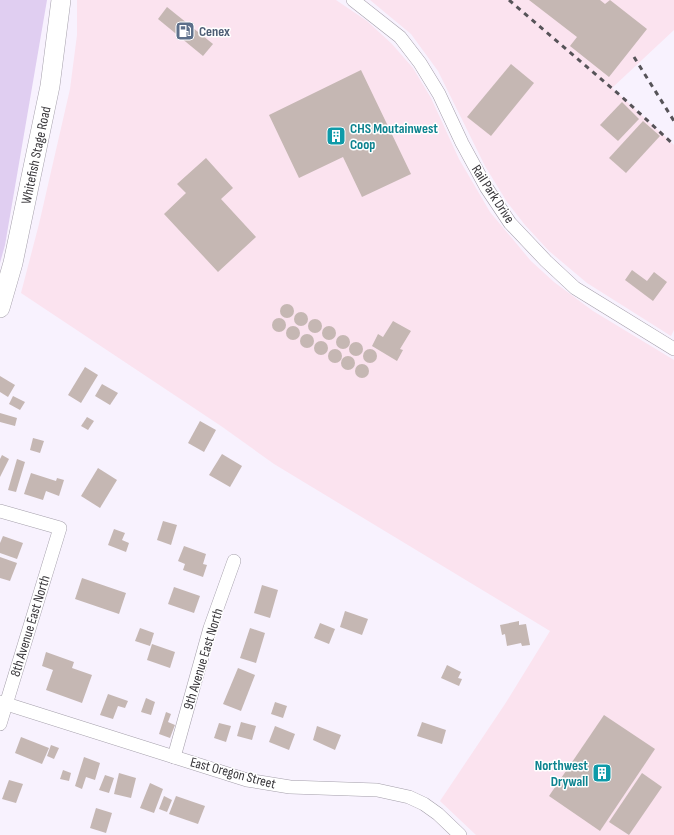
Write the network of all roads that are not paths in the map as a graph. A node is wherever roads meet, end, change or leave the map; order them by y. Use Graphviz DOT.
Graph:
graph roads {
  1 [pos="61,0"];
  2 [pos="353,0"];
  3 [pos="0,308"];
  4 [pos="674,349"];
  5 [pos="0,511"];
  6 [pos="234,562"];
  7 [pos="3,703"];
  8 [pos="0,724"];
  9 [pos="174,756"];
  10 [pos="460,835"];
  1 -- 3 [label="main road, Whitefish Stage Road"];
  2 -- 4 [label="street, Rail Park Drive"];
  5 -- 7 [label="street, 8th Avenue East North"];
  6 -- 9 [label="street, 9th Avenue East North"];
  7 -- 8 [label="street, 8th Avenue East North"];
  7 -- 9 [label="street, East Oregon Street"];
  9 -- 10 [label="street, East Oregon Street"];
}
